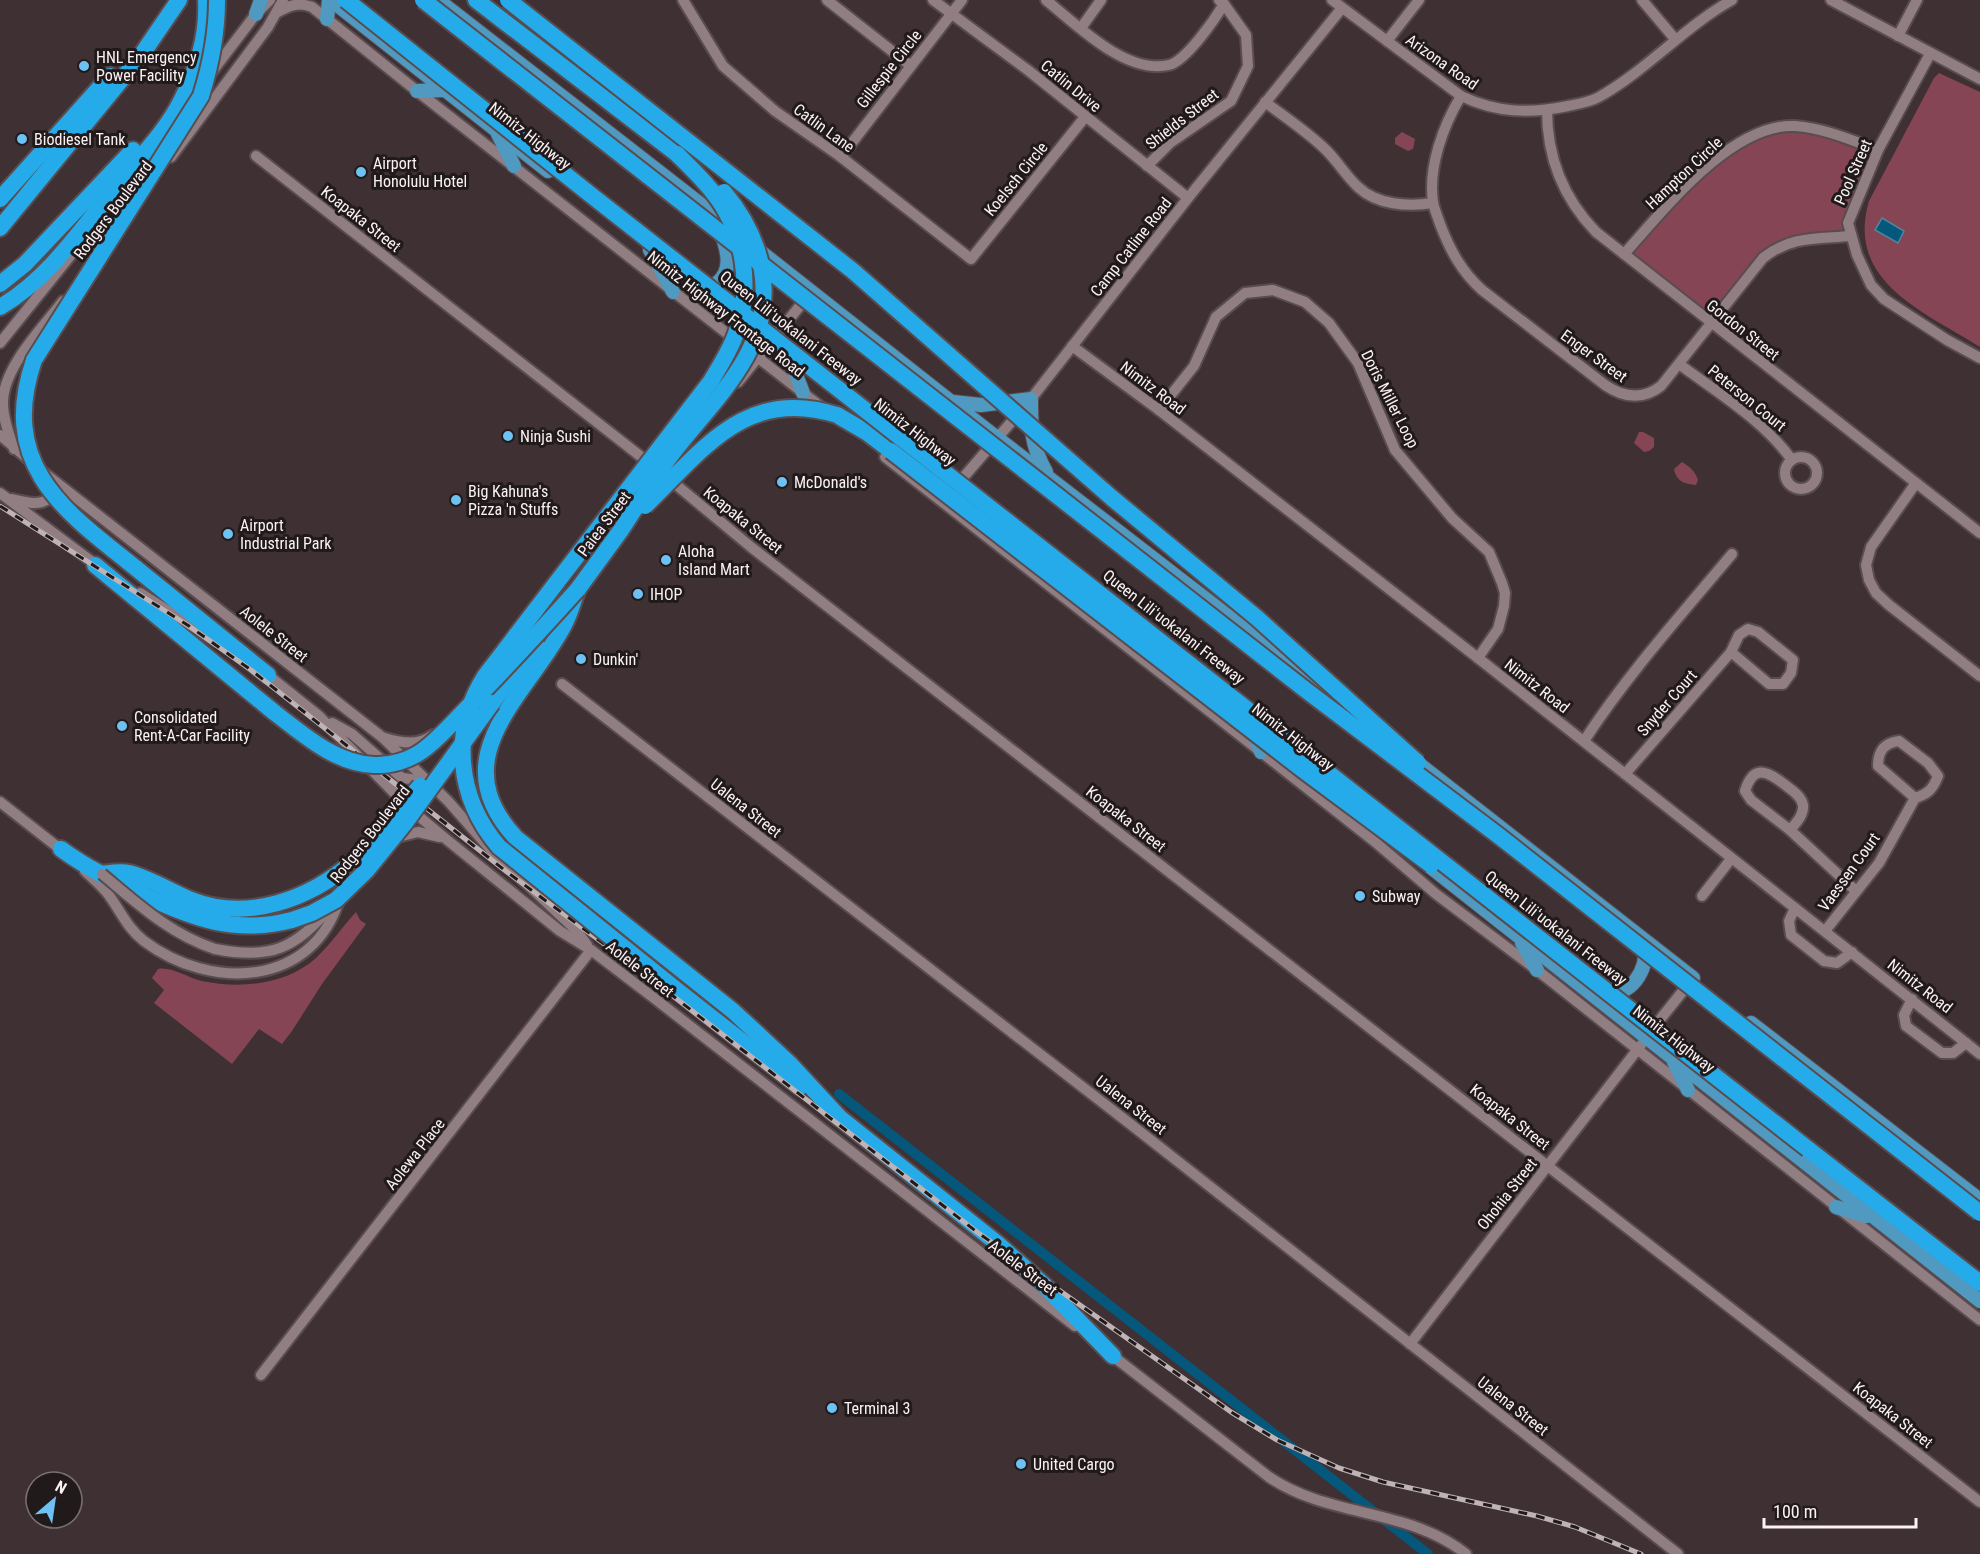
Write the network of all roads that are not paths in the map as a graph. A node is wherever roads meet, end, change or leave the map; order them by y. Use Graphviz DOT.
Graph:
graph roads {
  1 [pos="179,0"];
  2 [pos="206,0"];
  3 [pos="217,0"];
  4 [pos="261,0"];
  5 [pos="270,0"];
  6 [pos="283,0"];
  7 [pos="330,0"];
  8 [pos="346,0"];
  9 [pos="423,0"];
  10 [pos="438,0"];
  11 [pos="476,0"];
  12 [pos="508,0"];
  13 [pos="683,0"];
  14 [pos="827,0"];
  15 [pos="933,0"];
  16 [pos="962,0"];
  17 [pos="1046,0"];
  18 [pos="1101,0"];
  19 [pos="1332,0"];
  20 [pos="1419,0"];
  21 [pos="1642,0"];
  22 [pos="1732,0"];
  23 [pos="1831,0"];
  24 [pos="1917,0"];
  25 [pos="1221,2"];
  26 [pos="1342,8"];
  27 [pos="278,12"];
  28 [pos="256,14"];
  29 [pos="950,14"];
  30 [pos="166,17"];
  31 [pos="327,19"];
  32 [pos="1081,28"];
  33 [pos="1898,36"];
  34 [pos="1675,39"];
  35 [pos="1387,41"];
  36 [pos="1930,54"];
  37 [pos="911,66"];
  38 [pos="1980,79"];
  39 [pos="444,90"];
  40 [pos="417,91"];
  41 [pos="1461,96"];
  42 [pos="1265,102"];
  43 [pos="181,103"];
  44 [pos="1547,110"];
  45 [pos="1085,117"];
  46 [pos="495,130"];
  47 [pos="1878,150"];
  48 [pos="676,154"];
  49 [pos="256,156"];
  50 [pos="841,157"];
  51 [pos="514,166"];
  52 [pos="1147,166"];
  53 [pos="1188,198"];
  54 [pos="0,199"];
  55 [pos="1433,203"];
  56 [pos="714,215"];
  57 [pos="0,228"];
  58 [pos="1850,237"];
  59 [pos="650,250"];
  60 [pos="1624,254"];
  61 [pos="971,259"];
  62 [pos="687,279"];
  63 [pos="0,284"];
  64 [pos="812,291"];
  65 [pos="673,292"];
  66 [pos="0,307"];
  67 [pos="1711,324"];
  68 [pos="0,343"];
  69 [pos="770,344"];
  70 [pos="1072,346"];
  71 [pos="758,358"];
  72 [pos="1980,358"];
  73 [pos="790,359"];
  74 [pos="1679,364"];
  75 [pos="803,393"];
  76 [pos="1031,399"];
  77 [pos="951,402"];
  78 [pos="1159,411"];
  79 [pos="0,435"];
  80 [pos="998,438"];
  81 [pos="14,449"];
  82 [pos="1792,460"];
  83 [pos="662,472"];
  84 [pos="1048,477"];
  85 [pos="1916,483"];
  86 [pos="957,486"];
  87 [pos="64,488"];
  88 [pos="3,495"];
  89 [pos="972,498"];
  90 [pos="941,501"];
  91 [pos="1978,527"];
  92 [pos="621,530"];
  93 [pos="980,533"];
  94 [pos="1732,554"];
  95 [pos="95,565"];
  96 [pos="578,590"];
  97 [pos="1108,631"];
  98 [pos="1137,635"];
  99 [pos="1731,652"];
  100 [pos="1478,658"];
  101 [pos="268,675"];
  102 [pos="1980,676"];
  103 [pos="562,684"];
  104 [pos="490,701"];
  105 [pos="319,716"];
  106 [pos="1250,724"];
  107 [pos="382,737"];
  108 [pos="1584,741"];
  109 [pos="1261,752"];
  110 [pos="1626,774"];
  111 [pos="429,781"];
  112 [pos="0,796"];
  113 [pos="1915,798"];
  114 [pos="0,802"];
  115 [pos="409,808"];
  116 [pos="1790,830"];
  117 [pos="1499,836"];
  118 [pos="446,839"];
  119 [pos="380,846"];
  120 [pos="61,849"];
  121 [pos="1731,859"];
  122 [pos="102,874"];
  123 [pos="1856,891"];
  124 [pos="341,895"];
  125 [pos="1702,896"];
  126 [pos="1795,908"];
  127 [pos="1825,931"];
  128 [pos="1639,934"];
  129 [pos="1518,936"];
  130 [pos="591,950"];
  131 [pos="1852,952"];
  132 [pos="1537,970"];
  133 [pos="1693,978"];
  134 [pos="1578,984"];
  135 [pos="1912,999"];
  136 [pos="1966,1043"];
  137 [pos="1642,1044"];
  138 [pos="1980,1054"];
  139 [pos="1672,1058"];
  140 [pos="1688,1090"];
  141 [pos="838,1117"];
  142 [pos="1808,1149"];
  143 [pos="1548,1165"];
  144 [pos="1979,1203"];
  145 [pos="1836,1207"];
  146 [pos="1875,1218"];
  147 [pos="1980,1296"];
  148 [pos="1980,1320"];
  149 [pos="1410,1344"];
  150 [pos="1113,1356"];
  151 [pos="261,1375"];
  152 [pos="1980,1502"];
  153 [pos="1466,1554"];
  154 [pos="1677,1554"];
  1 -- 30 [label="highway"];
  2 -- 43 [label="highway"];
  3 -- 101 [label="highway, bridge"];
  4 -- 28 [label="main road"];
  5 -- 28 [label="street, Rodgers Boulevard"];
  6 -- 27 [label="street, Rodgers Boulevard"];
  7 -- 31 [label="main road"];
  7 -- 39 [label="main road, Nimitz Highway"];
  8 -- 142 [label="highway, Queen Liliʻuokalani Freeway, bridge"];
  9 -- 117 [label="highway, Queen Liliʻuokalani Freeway, bridge"];
  10 -- 56 [label="main road"];
  11 -- 48 [label="highway"];
  12 -- 117 [label="highway, bridge"];
  13 -- 50 [label="street, Catlin Lane"];
  14 -- 37 [label="street"];
  15 -- 29 [label="street, Catlin Drive"];
  16 -- 29 [label="street, Gillespie Circle"];
  17 -- 32 [label="street"];
  18 -- 32 [label="street"];
  19 -- 26 [label="street, Arizona Road"];
  20 -- 35 [label="street"];
  21 -- 34 [label="street"];
  22 -- 34 [label="street, Arizona Road"];
  23 -- 33 [label="street"];
  24 -- 33 [label="street"];
  25 -- 32 [label="street"];
  25 -- 52 [label="street, Shields Street"];
  26 -- 35 [label="street, Arizona Road"];
  26 -- 42 [label="street, Camp Catline Road"];
  27 -- 31 [label="street, Nimitz Highway Frontage Road"];
  27 -- 81 [label="street, Rodgers Boulevard"];
  28 -- 68 [label="street, Rodgers Boulevard"];
  29 -- 37 [label="street, Gillespie Circle"];
  29 -- 45 [label="street, Catlin Drive"];
  30 -- 54 [label="highway"];
  30 -- 57 [label="highway"];
  31 -- 40 [label="street, Nimitz Highway Frontage Road"];
  33 -- 36 [label="street"];
  34 -- 44 [label="street, Arizona Road"];
  35 -- 41 [label="street, Arizona Road"];
  36 -- 38 [label="street"];
  36 -- 47 [label="street, Pool Street"];
  37 -- 50 [label="street, Gillespie Circle"];
  39 -- 40 [label="main road"];
  39 -- 46 [label="main road, Nimitz Highway"];
  40 -- 51 [label="street, Nimitz Highway Frontage Road"];
  41 -- 44 [label="street, Arizona Road"];
  41 -- 55 [label="street, Enger Street"];
  42 -- 53 [label="street, Camp Catline Road"];
  42 -- 55 [label="street"];
  43 -- 63 [label="highway"];
  43 -- 66 [label="highway"];
  44 -- 60 [label="street, Gordon Street"];
  45 -- 52 [label="street, Catlin Drive"];
  45 -- 61 [label="street, Koelsch Circle"];
  46 -- 51 [label="main road"];
  46 -- 59 [label="main road, Nimitz Highway"];
  47 -- 58 [label="street, Pool Street"];
  47 -- 60 [label="street, Hampton Circle"];
  48 -- 92 [label="highway, bridge"];
  48 -- 141 [label="highway, bridge"];
  49 -- 83 [label="street, Koapaka Street"];
  50 -- 61 [label="street, Catlin Lane"];
  51 -- 65 [label="street, Nimitz Highway Frontage Road"];
  52 -- 53 [label="street, Catlin Drive"];
  53 -- 70 [label="street, Camp Catline Road"];
  55 -- 74 [label="street, Enger Street"];
  56 -- 62 [label="main road"];
  56 -- 64 [label="main road"];
  58 -- 67 [label="street, Enger Street"];
  58 -- 72 [label="street"];
  59 -- 62 [label="main road, Nimitz Highway"];
  59 -- 65 [label="main road"];
  60 -- 67 [label="street, Gordon Street"];
  62 -- 69 [label="main road, Nimitz Highway"];
  64 -- 69 [label="street, Paiea Street"];
  64 -- 77 [label="main road"];
  65 -- 71 [label="street, Nimitz Highway Frontage Road"];
  67 -- 74 [label="street, Enger Street"];
  67 -- 85 [label="street, Gordon Street"];
  69 -- 71 [label="street, Paiea Street"];
  69 -- 73 [label="main road, Nimitz Highway"];
  70 -- 76 [label="street, Camp Catline Road"];
  70 -- 78 [label="street, Nimitz Road"];
  71 -- 75 [label="street, Nimitz Highway Frontage Road"];
  71 -- 83 [label="street, Paiea Street"];
  73 -- 75 [label="main road"];
  73 -- 86 [label="main road, Nimitz Highway"];
  74 -- 82 [label="street, Peterson Court"];
  75 -- 90 [label="street, Nimitz Highway Frontage Road"];
  76 -- 77 [label="main road"];
  76 -- 80 [label="street, Camp Catline Road"];
  76 -- 84 [label="main road"];
  77 -- 80 [label="main road"];
  78 -- 100 [label="street, Nimitz Road"];
  78 -- 100 [label="street, Doris Miller Loop"];
  79 -- 81 [label="street, Aolele Street"];
  80 -- 84 [label="main road"];
  80 -- 86 [label="street, Camp Catline Road"];
  81 -- 87 [label="street, Aolele Street"];
  83 -- 104 [label="street, Paiea Street"];
  83 -- 143 [label="street, Koapaka Street"];
  84 -- 128 [label="main road"];
  85 -- 91 [label="street, Gordon Street"];
  85 -- 102 [label="street"];
  86 -- 89 [label="main road, Nimitz Highway"];
  86 -- 90 [label="street, Camp Catline Road"];
  87 -- 88 [label="street"];
  87 -- 107 [label="street, Aolele Street"];
  88 -- 95 [label="street, Aolele Street"];
  89 -- 93 [label="main road"];
  89 -- 98 [label="main road, Nimitz Highway"];
  90 -- 93 [label="street, Nimitz Highway Frontage Road"];
  92 -- 96 [label="highway"];
  92 -- 142 [label="highway, bridge"];
  93 -- 97 [label="street, Nimitz Highway Frontage Road"];
  94 -- 108 [label="street"];
  95 -- 96 [label="highway, bridge"];
  95 -- 101 [label="street, Aolele Street"];
  96 -- 104 [label="highway, bridge"];
  96 -- 141 [label="highway"];
  97 -- 98 [label="main road"];
  97 -- 109 [label="street, Nimitz Highway Frontage Road"];
  98 -- 106 [label="main road, Nimitz Highway"];
  99 -- 99 [label="street, Snyder Court"];
  99 -- 110 [label="street, Snyder Court"];
  100 -- 108 [label="street, Nimitz Road"];
  101 -- 105 [label="street, Aolele Street"];
  103 -- 149 [label="street, Ualena Street"];
  104 -- 107 [label="street"];
  104 -- 111 [label="street, Paiea Street"];
  104 -- 120 [label="highway, bridge"];
  104 -- 122 [label="highway, bridge"];
  105 -- 111 [label="street"];
  105 -- 115 [label="street, Aolele Street"];
  106 -- 109 [label="main road"];
  106 -- 129 [label="main road, Nimitz Highway"];
  107 -- 111 [label="street, Aolele Street"];
  108 -- 110 [label="street, Nimitz Road"];
  109 -- 132 [label="street, Nimitz Highway Frontage Road"];
  110 -- 121 [label="street, Nimitz Road"];
  111 -- 115 [label="street, Rodgers Boulevard"];
  111 -- 130 [label="street, Aolele Street"];
  112 -- 122 [label="street"];
  113 -- 113 [label="street, Vaessen Court"];
  113 -- 123 [label="street, Vaessen Court"];
  114 -- 120 [label="street, Rodgers Boulevard"];
  115 -- 118 [label="street, Aolele Street"];
  115 -- 119 [label="street, Rodgers Boulevard"];
  116 -- 116 [label="street"];
  116 -- 123 [label="street"];
  117 -- 144 [label="highway, Queen Liliʻuokalani Freeway, bridge"];
  118 -- 119 [label="street"];
  118 -- 130 [label="street, Aolele Street"];
  119 -- 124 [label="street, Rodgers Boulevard"];
  120 -- 124 [label="street, Rodgers Boulevard"];
  121 -- 125 [label="street"];
  121 -- 126 [label="street, Nimitz Road"];
  122 -- 124 [label="street, bridge"];
  123 -- 127 [label="street, Vaessen Court"];
  126 -- 127 [label="street, Nimitz Road"];
  126 -- 131 [label="street"];
  127 -- 131 [label="street, Nimitz Road"];
  128 -- 133 [label="main road"];
  128 -- 134 [label="main road"];
  129 -- 132 [label="main road"];
  129 -- 134 [label="main road, Nimitz Highway"];
  130 -- 150 [label="street, Aolele Street"];
  130 -- 151 [label="street, Aolewa Place"];
  131 -- 135 [label="street, Nimitz Road"];
  132 -- 137 [label="street, Nimitz Highway Frontage Road"];
  133 -- 137 [label="street, Ohohia Street"];
  133 -- 144 [label="main road"];
  134 -- 137 [label="main road, Nimitz Highway"];
  135 -- 136 [label="street, Nimitz Road"];
  135 -- 136 [label="street"];
  136 -- 138 [label="street, Nimitz Road"];
  137 -- 139 [label="main road, Nimitz Highway"];
  137 -- 140 [label="street, Nimitz Highway Frontage Road"];
  137 -- 143 [label="street, Ohohia Street"];
  139 -- 140 [label="main road"];
  139 -- 146 [label="main road, Nimitz Highway"];
  140 -- 145 [label="street, Nimitz Highway Frontage Road"];
  141 -- 150 [label="highway"];
  142 -- 147 [label="highway, Queen Liliʻuokalani Freeway"];
  143 -- 149 [label="street, Ohohia Street"];
  143 -- 152 [label="street, Koapaka Street"];
  145 -- 146 [label="main road"];
  145 -- 148 [label="street, Nimitz Highway Frontage Road"];
  146 -- 147 [label="main road, Nimitz Highway"];
  149 -- 154 [label="street, Ualena Street"];
  150 -- 153 [label="street, Aolele Street"];
}
